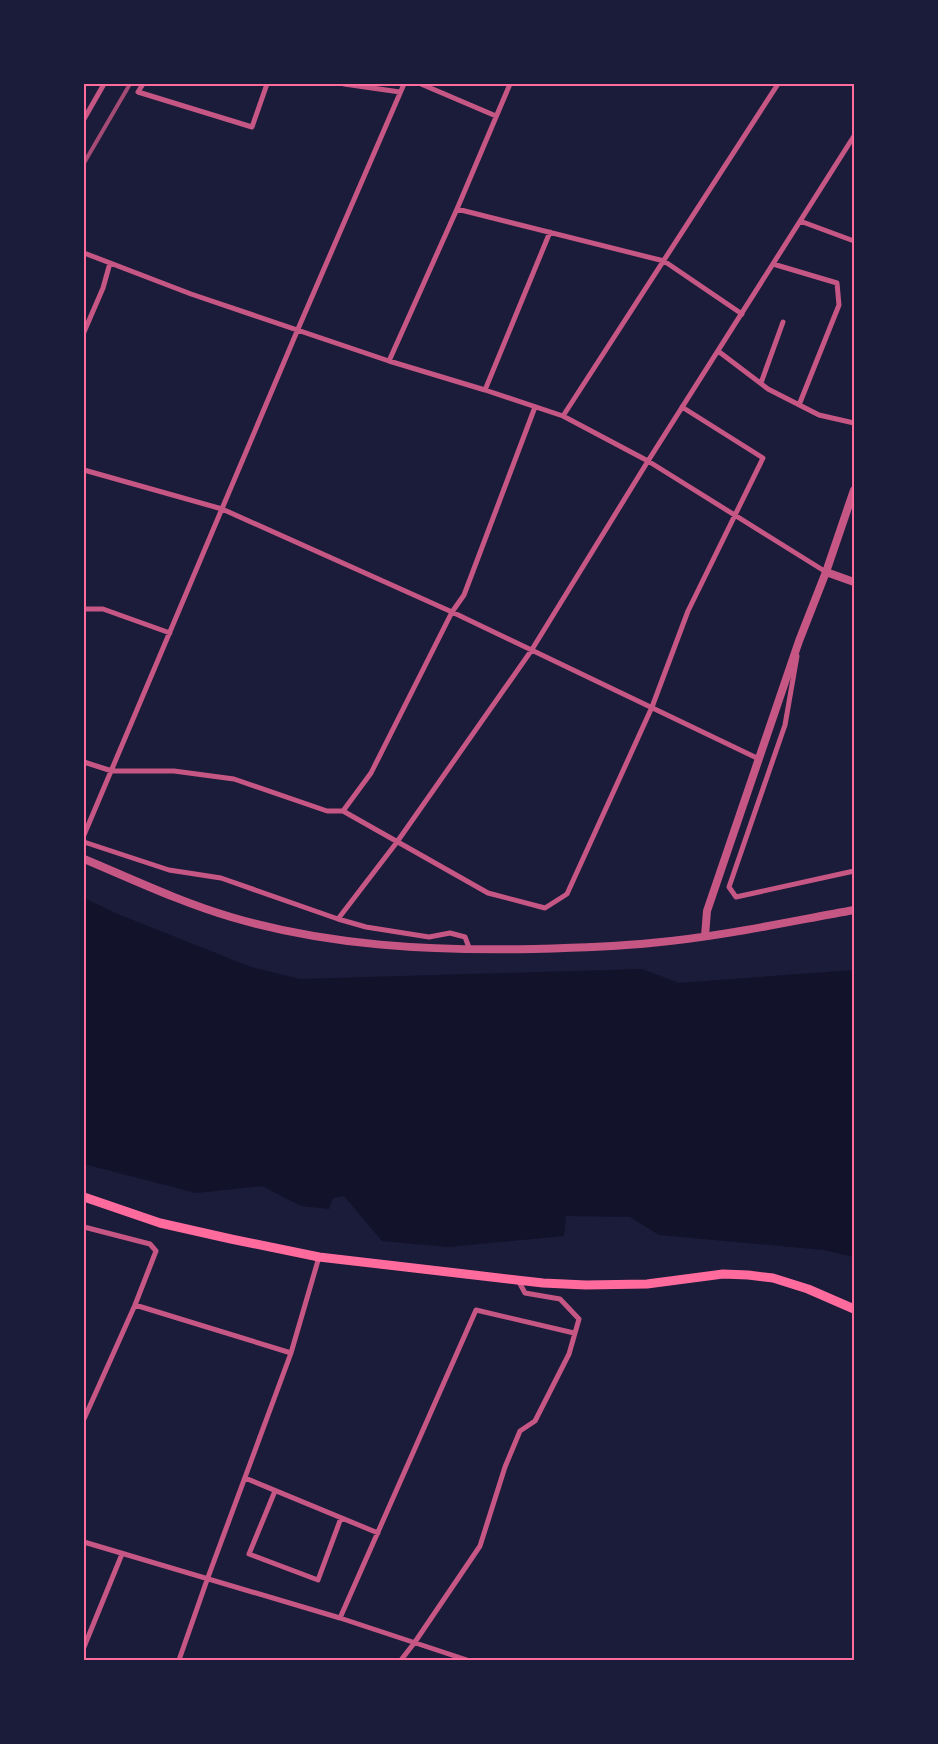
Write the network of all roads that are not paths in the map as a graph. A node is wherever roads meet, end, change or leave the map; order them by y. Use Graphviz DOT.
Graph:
graph roads {
  1 [pos="104,84"];
  2 [pos="143,84"];
  3 [pos="267,84"];
  4 [pos="344,84"];
  5 [pos="404,84"];
  6 [pos="421,84"];
  7 [pos="510,84"];
  8 [pos="778,84"];
  9 [pos="400,92"];
  10 [pos="496,116"];
  11 [pos="84,119"];
  12 [pos="854,136"];
  13 [pos="457,209"];
  14 [pos="800,221"];
  15 [pos="550,232"];
  16 [pos="854,241"];
  17 [pos="84,253"];
  18 [pos="664,261"];
  19 [pos="110,263"];
  20 [pos="773,264"];
  21 [pos="742,314"];
  22 [pos="784,322"];
  23 [pos="298,329"];
  24 [pos="84,332"];
  25 [pos="718,351"];
  26 [pos="389,361"];
  27 [pos="761,384"];
  28 [pos="485,390"];
  29 [pos="799,405"];
  30 [pos="535,407"];
  31 [pos="682,407"];
  32 [pos="563,416"];
  33 [pos="854,423"];
  34 [pos="648,461"];
  35 [pos="84,470"];
  36 [pos="854,490"];
  37 [pos="222,509"];
  38 [pos="735,516"];
  39 [pos="826,572"];
  40 [pos="854,582"];
  41 [pos="84,608"];
  42 [pos="452,612"];
  43 [pos="170,633"];
  44 [pos="799,641"];
  45 [pos="531,651"];
  46 [pos="652,707"];
  47 [pos="759,759"];
  48 [pos="84,762"];
  49 [pos="112,771"];
  50 [pos="343,811"];
  51 [pos="84,835"];
  52 [pos="84,842"];
  53 [pos="397,842"];
  54 [pos="84,858"];
  55 [pos="854,871"];
  56 [pos="854,910"];
  57 [pos="338,920"];
  58 [pos="705,936"];
  59 [pos="470,950"];
  60 [pos="84,1197"];
  61 [pos="84,1227"];
  62 [pos="319,1256"];
  63 [pos="517,1280"];
  64 [pos="135,1305"];
  65 [pos="854,1309"];
  66 [pos="574,1333"];
  67 [pos="292,1353"];
  68 [pos="84,1419"];
  69 [pos="245,1478"];
  70 [pos="275,1490"];
  71 [pos="341,1518"];
  72 [pos="378,1533"];
  73 [pos="84,1542"];
  74 [pos="122,1554"];
  75 [pos="207,1580"];
  76 [pos="340,1618"];
  77 [pos="415,1642"];
  78 [pos="84,1647"];
  79 [pos="179,1660"];
  80 [pos="401,1660"];
  81 [pos="467,1660"];
  1 -- 11 [label="street"];
  2 -- 3 [label="street"];
  4 -- 9 [label="street"];
  5 -- 9 [label="street"];
  6 -- 10 [label="street"];
  7 -- 10 [label="street"];
  8 -- 18 [label="street"];
  9 -- 23 [label="street"];
  10 -- 13 [label="street"];
  12 -- 14 [label="street"];
  13 -- 15 [label="street"];
  13 -- 26 [label="street"];
  14 -- 16 [label="street"];
  14 -- 20 [label="street"];
  15 -- 18 [label="street"];
  15 -- 28 [label="street"];
  17 -- 19 [label="street"];
  18 -- 21 [label="street"];
  18 -- 32 [label="street"];
  19 -- 23 [label="street"];
  19 -- 24 [label="street"];
  20 -- 21 [label="street"];
  20 -- 29 [label="street"];
  21 -- 25 [label="street"];
  22 -- 27 [label="street"];
  23 -- 26 [label="street"];
  23 -- 37 [label="street"];
  25 -- 27 [label="street"];
  25 -- 31 [label="street"];
  26 -- 28 [label="street"];
  27 -- 29 [label="street"];
  28 -- 30 [label="street"];
  29 -- 33 [label="street"];
  30 -- 32 [label="street"];
  30 -- 42 [label="street"];
  31 -- 34 [label="street"];
  31 -- 38 [label="street"];
  32 -- 34 [label="street"];
  34 -- 38 [label="street"];
  34 -- 45 [label="street"];
  35 -- 37 [label="street"];
  36 -- 39 [label="street"];
  37 -- 42 [label="street"];
  37 -- 43 [label="street"];
  38 -- 39 [label="street"];
  38 -- 46 [label="street"];
  39 -- 40 [label="street"];
  39 -- 44 [label="street"];
  41 -- 43 [label="street"];
  42 -- 45 [label="street"];
  42 -- 50 [label="street"];
  43 -- 49 [label="street"];
  44 -- 47 [label="street"];
  44 -- 55 [label="street"];
  45 -- 46 [label="street"];
  45 -- 53 [label="street"];
  46 -- 47 [label="street"];
  46 -- 53 [label="street"];
  47 -- 58 [label="street"];
  48 -- 49 [label="street"];
  49 -- 50 [label="street"];
  49 -- 51 [label="street"];
  50 -- 53 [label="street"];
  52 -- 57 [label="street"];
  53 -- 57 [label="street"];
  54 -- 59 [label="street"];
  56 -- 58 [label="street"];
  57 -- 59 [label="street"];
  58 -- 59 [label="street"];
  60 -- 62 [label="main road"];
  61 -- 64 [label="street"];
  62 -- 63 [label="main road"];
  62 -- 67 [label="street"];
  63 -- 65 [label="main road"];
  63 -- 66 [label="street"];
  64 -- 67 [label="street"];
  64 -- 68 [label="street"];
  66 -- 72 [label="street"];
  66 -- 77 [label="street"];
  67 -- 69 [label="street"];
  69 -- 70 [label="street"];
  69 -- 75 [label="street"];
  70 -- 71 [label="street"];
  70 -- 71 [label="street"];
  71 -- 72 [label="street"];
  72 -- 76 [label="street"];
  73 -- 74 [label="street"];
  74 -- 75 [label="street"];
  74 -- 78 [label="street"];
  75 -- 76 [label="street"];
  75 -- 79 [label="street"];
  76 -- 77 [label="street"];
  77 -- 80 [label="street"];
  77 -- 81 [label="street"];
}
